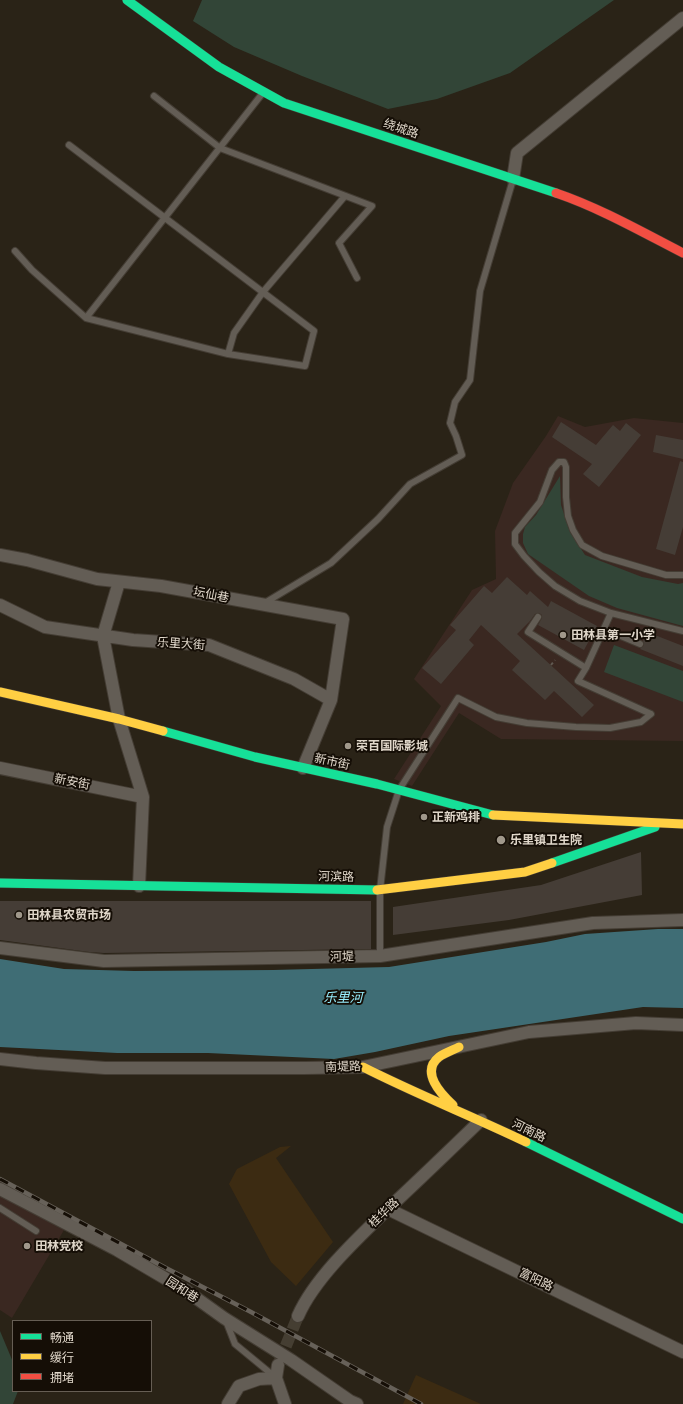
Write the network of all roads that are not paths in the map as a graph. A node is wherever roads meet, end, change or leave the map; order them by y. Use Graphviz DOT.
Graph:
graph roads {
  1 [pos="127,0"];
  2 [pos="683,18"];
  3 [pos="264,92"];
  4 [pos="154,96"];
  5 [pos="69,145"];
  6 [pos="220,148"];
  7 [pos="513,180"];
  8 [pos="345,196"];
  9 [pos="165,217"];
  10 [pos="15,251"];
  11 [pos="683,253"];
  12 [pos="357,278"];
  13 [pos="263,292"];
  14 [pos="86,318"];
  15 [pos="228,354"];
  16 [pos="0,555"];
  17 [pos="683,575"];
  18 [pos="119,582"];
  19 [pos="0,605"];
  20 [pos="262,605"];
  21 [pos="611,613"];
  22 [pos="538,617"];
  23 [pos="604,629"];
  24 [pos="683,631"];
  25 [pos="103,636"];
  26 [pos="640,644"];
  27 [pos="586,668"];
  28 [pos="0,692"];
  29 [pos="331,700"];
  30 [pos="120,719"];
  31 [pos="0,768"];
  32 [pos="303,768"];
  33 [pos="399,790"];
  34 [pos="143,798"];
  35 [pos="616,821"];
  36 [pos="663,824"];
  37 [pos="683,824"];
  38 [pos="615,841"];
  39 [pos="0,883"];
  40 [pos="139,886"];
  41 [pos="380,890"];
  42 [pos="683,920"];
  43 [pos="0,948"];
  44 [pos="380,956"];
  45 [pos="683,1025"];
  46 [pos="459,1047"];
  47 [pos="0,1059"];
  48 [pos="363,1067"];
  49 [pos="460,1112"];
  50 [pos="481,1120"];
  51 [pos="0,1189"];
  52 [pos="0,1208"];
  53 [pos="388,1209"];
  54 [pos="683,1219"];
  55 [pos="36,1231"];
  56 [pos="298,1316"];
  57 [pos="224,1318"];
  58 [pos="683,1352"];
  59 [pos="278,1365"];
  60 [pos="276,1378"];
  61 [pos="228,1404"];
  62 [pos="284,1404"];
  63 [pos="357,1404"];
  1 -- 3 [label="main road, 绕城路"];
  2 -- 7 [label="street"];
  3 -- 6 [label="lane"];
  3 -- 7 [label="main road, 绕城路"];
  4 -- 6 [label="lane"];
  5 -- 9 [label="lane"];
  6 -- 8 [label="lane"];
  6 -- 9 [label="lane"];
  7 -- 11 [label="main road, 绕城路"];
  7 -- 20 [label="lane"];
  8 -- 12 [label="lane"];
  8 -- 13 [label="lane"];
  9 -- 13 [label="lane"];
  9 -- 14 [label="lane"];
  10 -- 14 [label="lane"];
  13 -- 15 [label="lane"];
  13 -- 15 [label="lane"];
  14 -- 15 [label="lane"];
  16 -- 18 [label="street, 坛仙巷"];
  17 -- 21 [label="lane"];
  18 -- 20 [label="street, 坛仙巷"];
  18 -- 25 [label="street"];
  19 -- 25 [label="street, 乐里大街"];
  20 -- 29 [label="street, 坛仙巷"];
  21 -- 23 [label="lane"];
  21 -- 24 [label="lane"];
  22 -- 27 [label="lane"];
  23 -- 26 [label="lane"];
  23 -- 27 [label="lane"];
  25 -- 29 [label="street, 乐里大街"];
  25 -- 30 [label="street"];
  27 -- 33 [label="lane"];
  28 -- 30 [label="main road, 新市街"];
  29 -- 32 [label="street"];
  30 -- 32 [label="main road, 新市街"];
  30 -- 34 [label="street"];
  31 -- 34 [label="street, 新安街"];
  32 -- 33 [label="main road, 新市街"];
  33 -- 35 [label="main road, 新市街"];
  33 -- 41 [label="lane"];
  34 -- 40 [label="street"];
  35 -- 36 [label="main road, 新市街"];
  35 -- 38 [label="main road"];
  36 -- 37 [label="main road, 新市街"];
  36 -- 38 [label="main road, 河滨路"];
  38 -- 41 [label="main road, 河滨路"];
  39 -- 40 [label="main road, 河滨路"];
  40 -- 41 [label="main road, 河滨路"];
  41 -- 44 [label="lane"];
  42 -- 44 [label="street, 河堤"];
  43 -- 44 [label="street, 河堤"];
  45 -- 46 [label="street, 南堤路"];
  46 -- 48 [label="street, 南堤路"];
  46 -- 49 [label="main road"];
  47 -- 48 [label="street, 南堤路"];
  48 -- 49 [label="main road, 河南路"];
  49 -- 50 [label="main road, 河南路"];
  50 -- 53 [label="street, 桂华路"];
  50 -- 54 [label="main road, 河南路"];
  51 -- 57 [label="street, 园和巷"];
  52 -- 55 [label="lane"];
  53 -- 56 [label="street, 桂华路"];
  53 -- 58 [label="street, 富阳路"];
  57 -- 60 [label="lane"];
  57 -- 63 [label="street, 园和巷"];
  59 -- 60 [label="street"];
  60 -- 61 [label="street"];
  60 -- 62 [label="street"];
}
